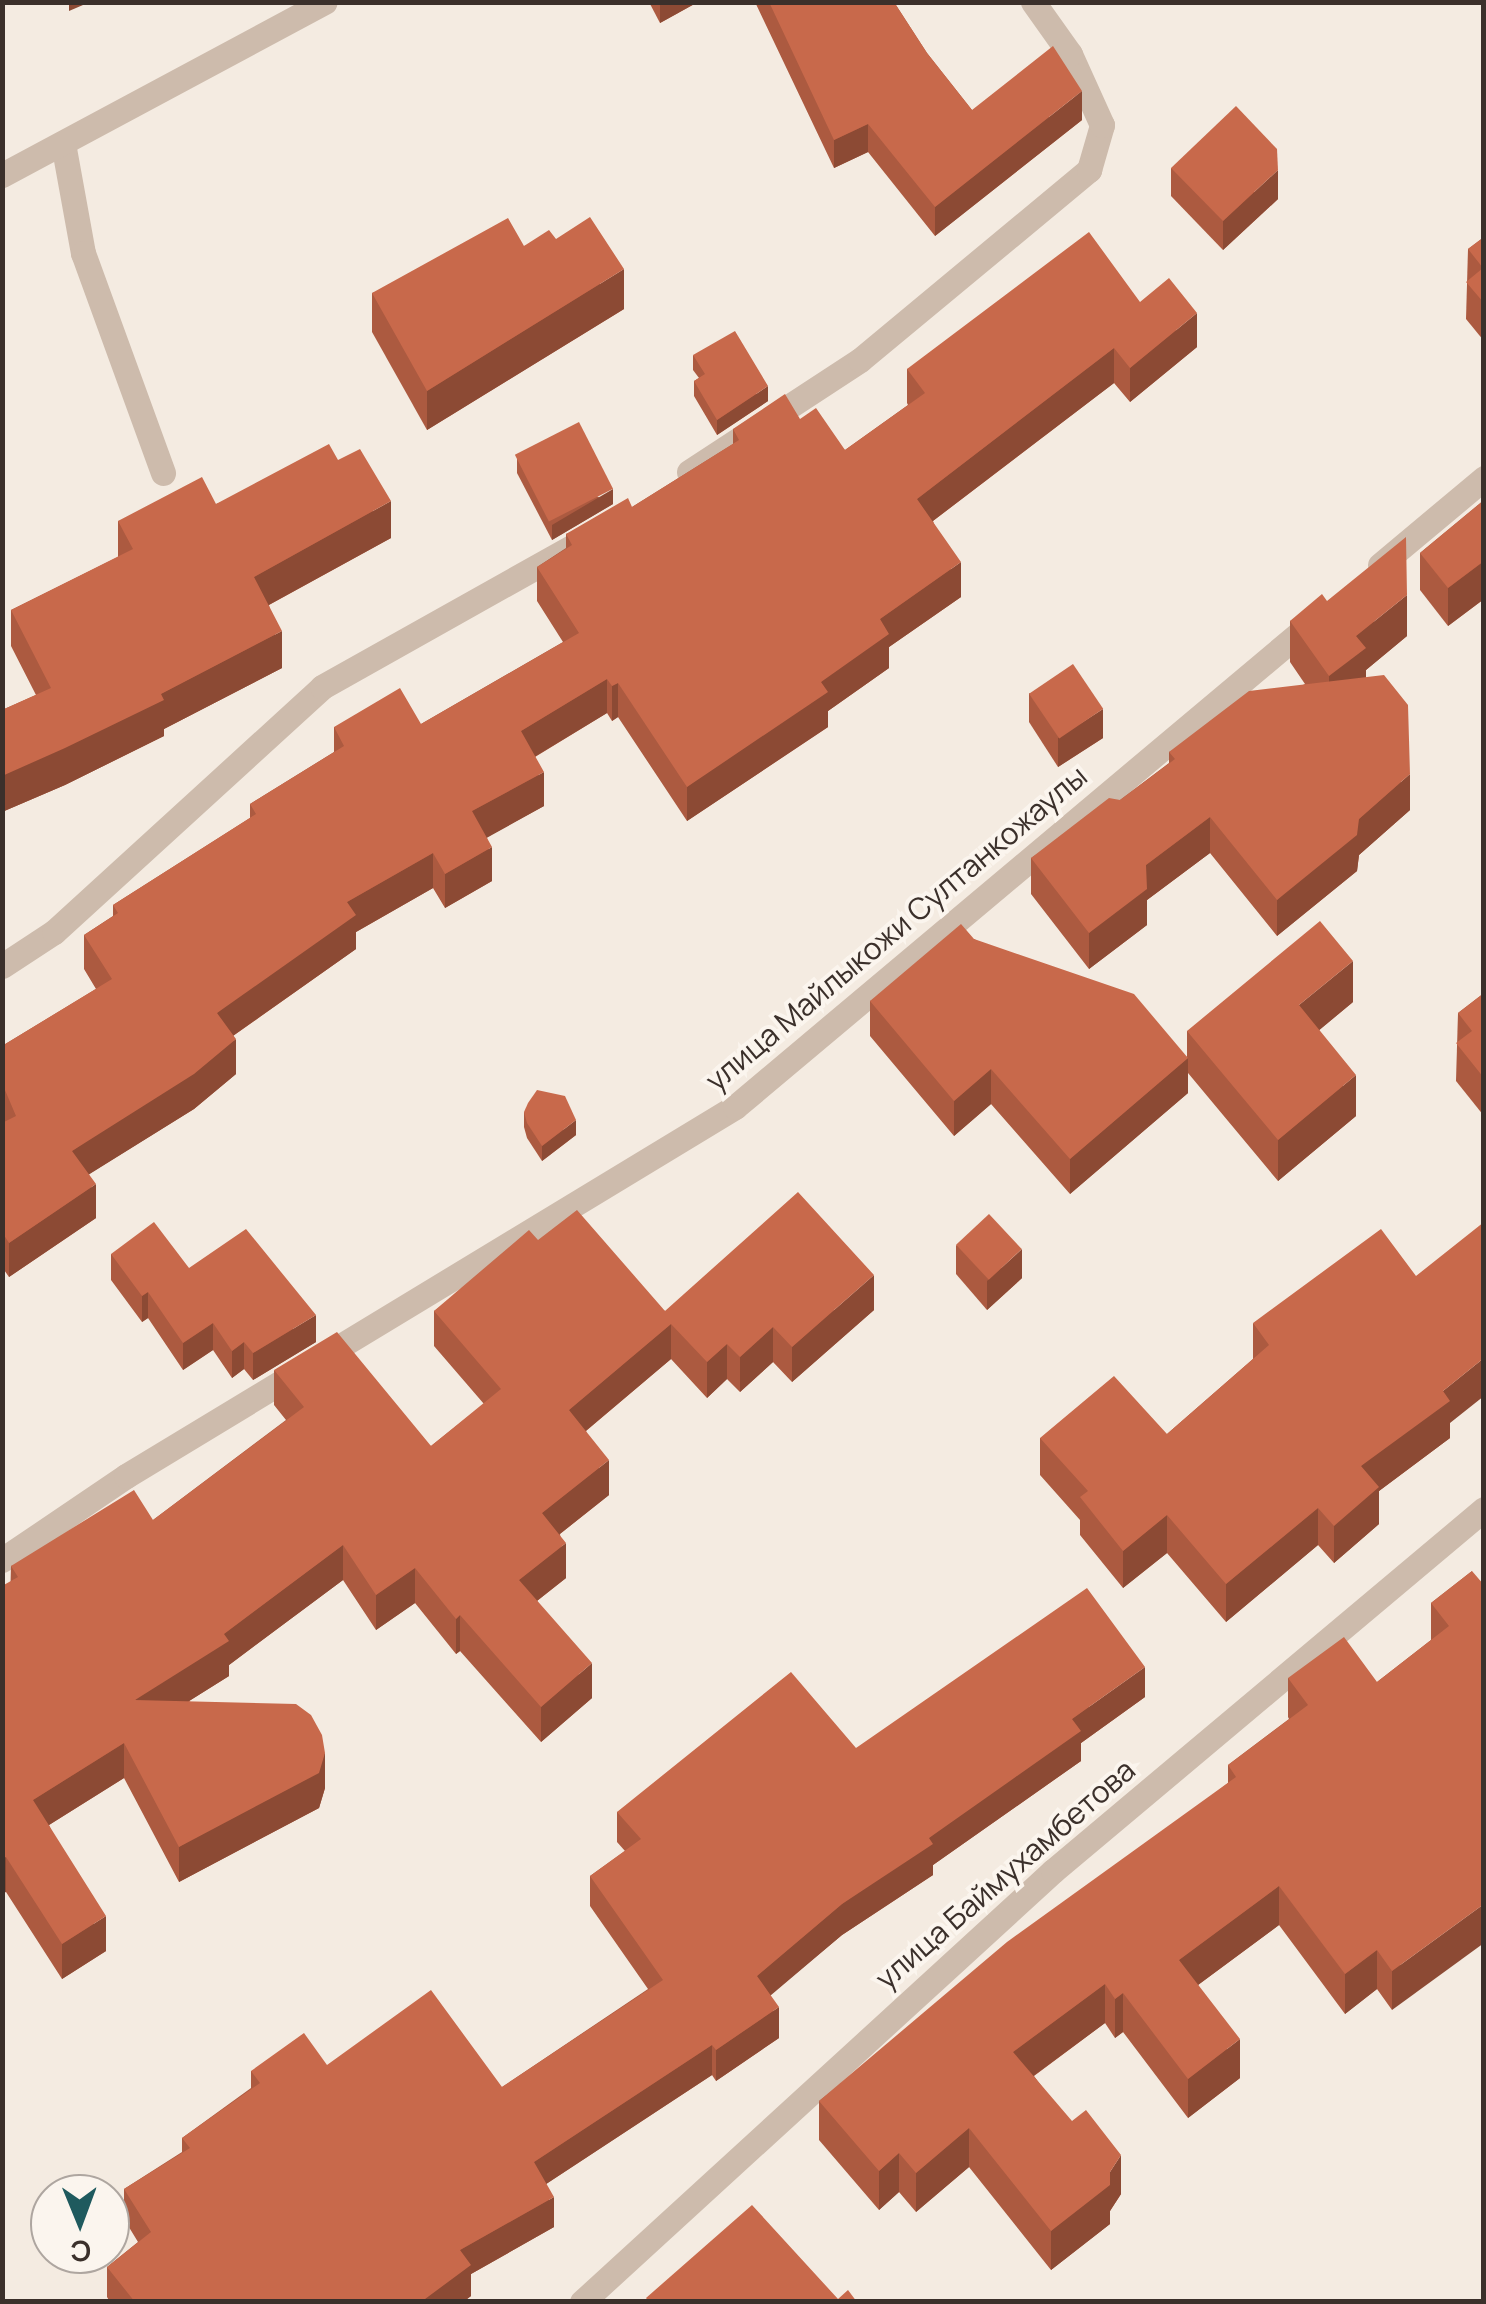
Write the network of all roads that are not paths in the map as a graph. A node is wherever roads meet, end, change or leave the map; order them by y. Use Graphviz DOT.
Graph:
graph roads {
  1 [pos="324,2"];
  2 [pos="1033,2"];
  3 [pos="62,143"];
  4 [pos="2,175"];
  5 [pos="164,473"];
  6 [pos="1484,478"];
  7 [pos="668,486"];
  8 [pos="604,528"];
  9 [pos="1361,581"];
  10 [pos="1331,607"];
  11 [pos="2,966"];
  12 [pos="1484,1509"];
  13 [pos="2,1560"];
  14 [pos="582,2302"];
  1 -- 3 [label="street"];
  2 -- 7 [label="street"];
  3 -- 4 [label="street"];
  3 -- 5 [label="street"];
  6 -- 9 [label="street"];
  8 -- 11 [label="street"];
  10 -- 13 [label="street, улица Майлыкожи Султанкожаулы"];
  12 -- 14 [label="street, улица Баймухамбетова"];
}
